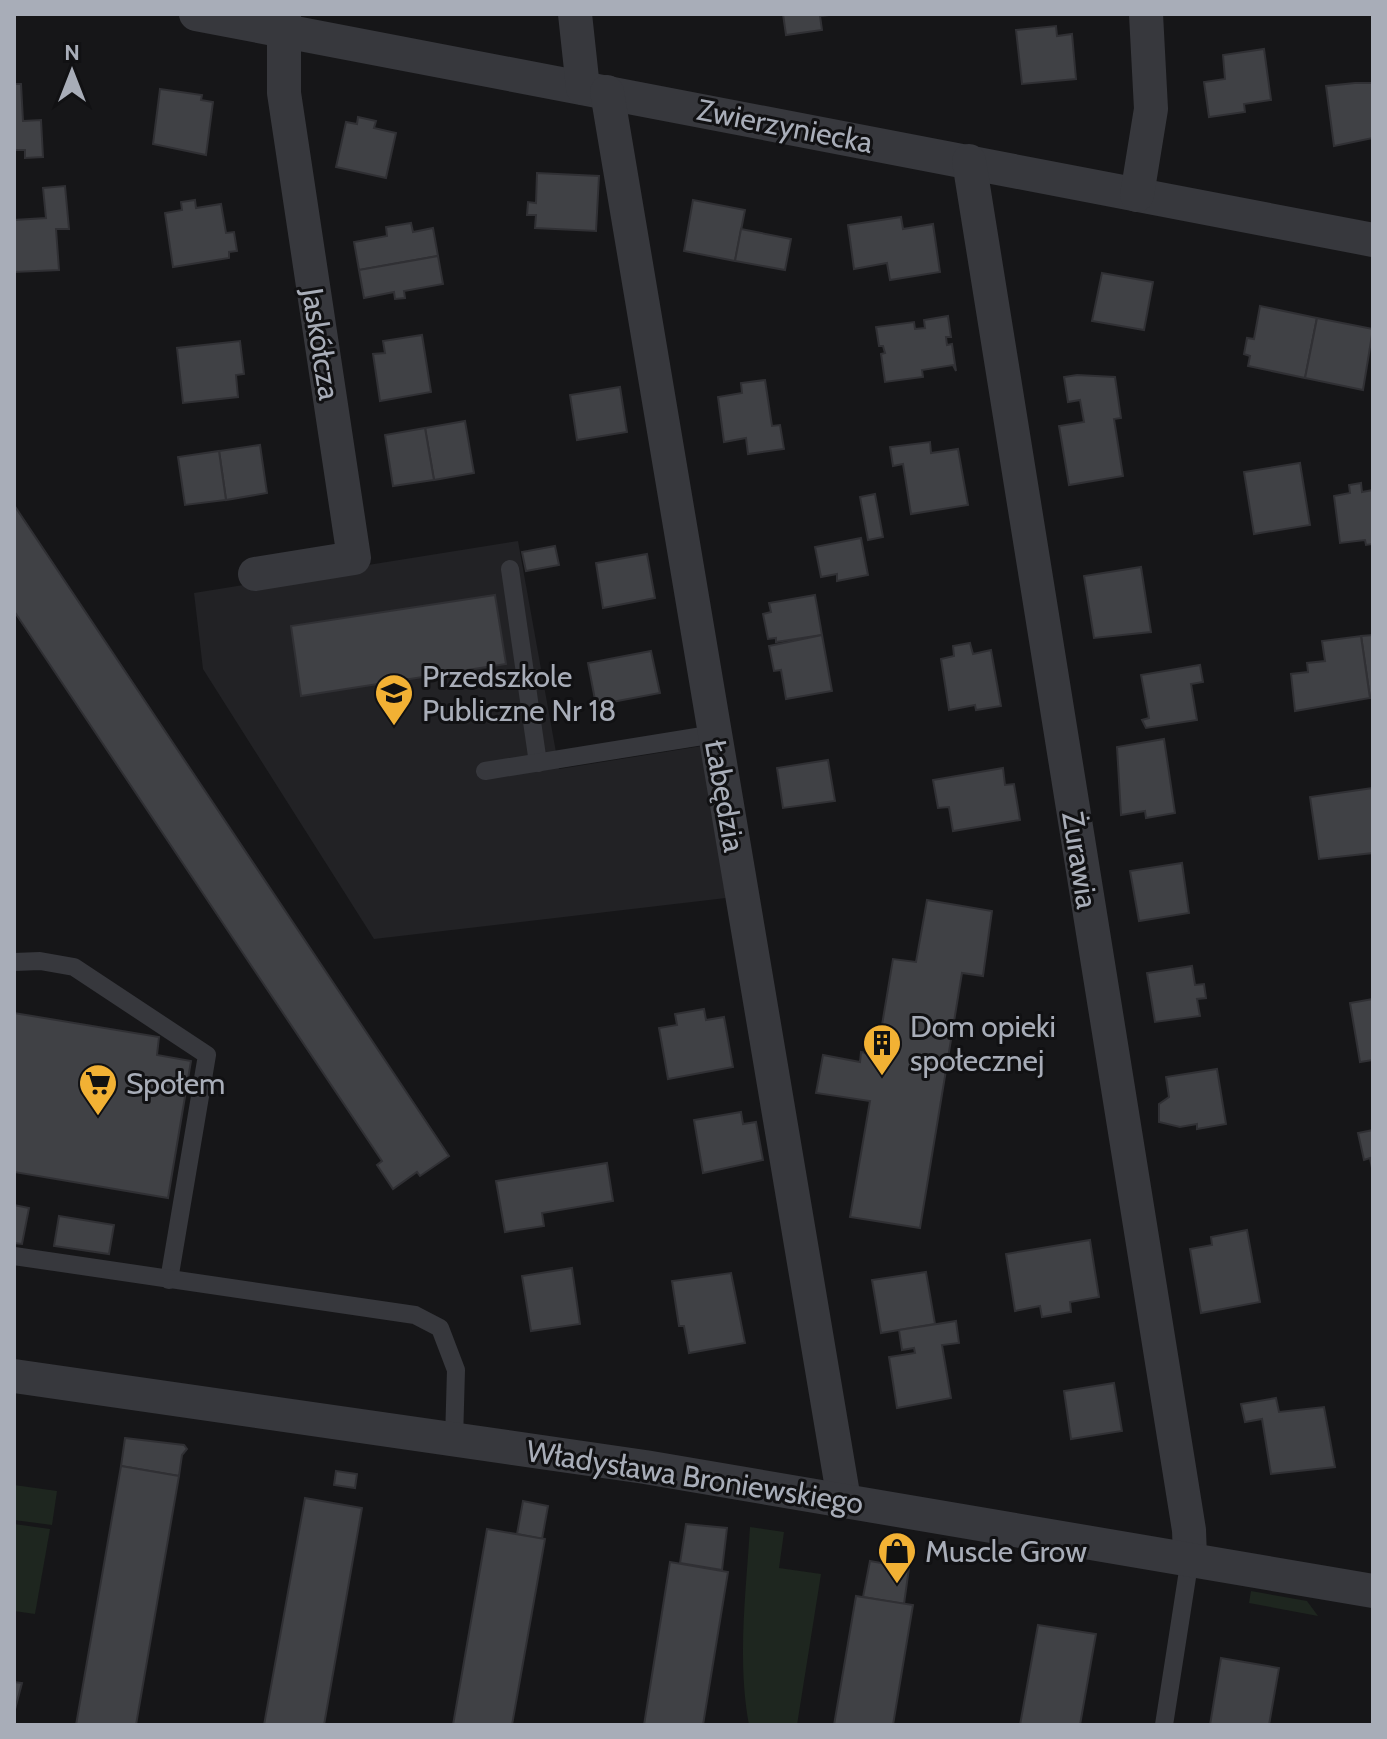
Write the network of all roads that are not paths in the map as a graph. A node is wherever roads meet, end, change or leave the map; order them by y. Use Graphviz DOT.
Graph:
graph roads {
  1 [pos="196,14"];
  2 [pos="575,14"];
  3 [pos="1146,14"];
  4 [pos="283,22"];
  5 [pos="595,90"];
  6 [pos="969,161"];
  7 [pos="1137,195"];
  8 [pos="1373,240"];
  9 [pos="510,569"];
  10 [pos="255,574"];
  11 [pos="715,734"];
  12 [pos="538,763"];
  13 [pos="485,771"];
  14 [pos="14,962"];
  15 [pos="14,1256"];
  16 [pos="169,1280"];
  17 [pos="14,1376"];
  18 [pos="454,1440"];
  19 [pos="844,1500"];
  20 [pos="1190,1558"];
  21 [pos="1373,1591"];
  22 [pos="1164,1725"];
  1 -- 4 [label="street, Zwierzyniecka"];
  2 -- 5 [label="street, Łabędzia"];
  3 -- 7 [label="street"];
  4 -- 5 [label="street, Zwierzyniecka"];
  4 -- 10 [label="street, Jaskółcza"];
  5 -- 6 [label="street, Zwierzyniecka"];
  5 -- 11 [label="street, Łabędzia"];
  6 -- 7 [label="street, Zwierzyniecka"];
  6 -- 20 [label="street, Żurawia"];
  7 -- 8 [label="street, Zwierzyniecka"];
  9 -- 12 [label="lane"];
  11 -- 12 [label="lane"];
  11 -- 19 [label="street, Łabędzia"];
  12 -- 13 [label="lane"];
  14 -- 16 [label="lane"];
  15 -- 16 [label="lane"];
  16 -- 18 [label="lane"];
  17 -- 18 [label="street, Władysława Broniewskiego"];
  18 -- 19 [label="street, Władysława Broniewskiego"];
  19 -- 20 [label="street, Władysława Broniewskiego"];
  20 -- 21 [label="street, Władysława Broniewskiego"];
  20 -- 22 [label="lane"];
}
